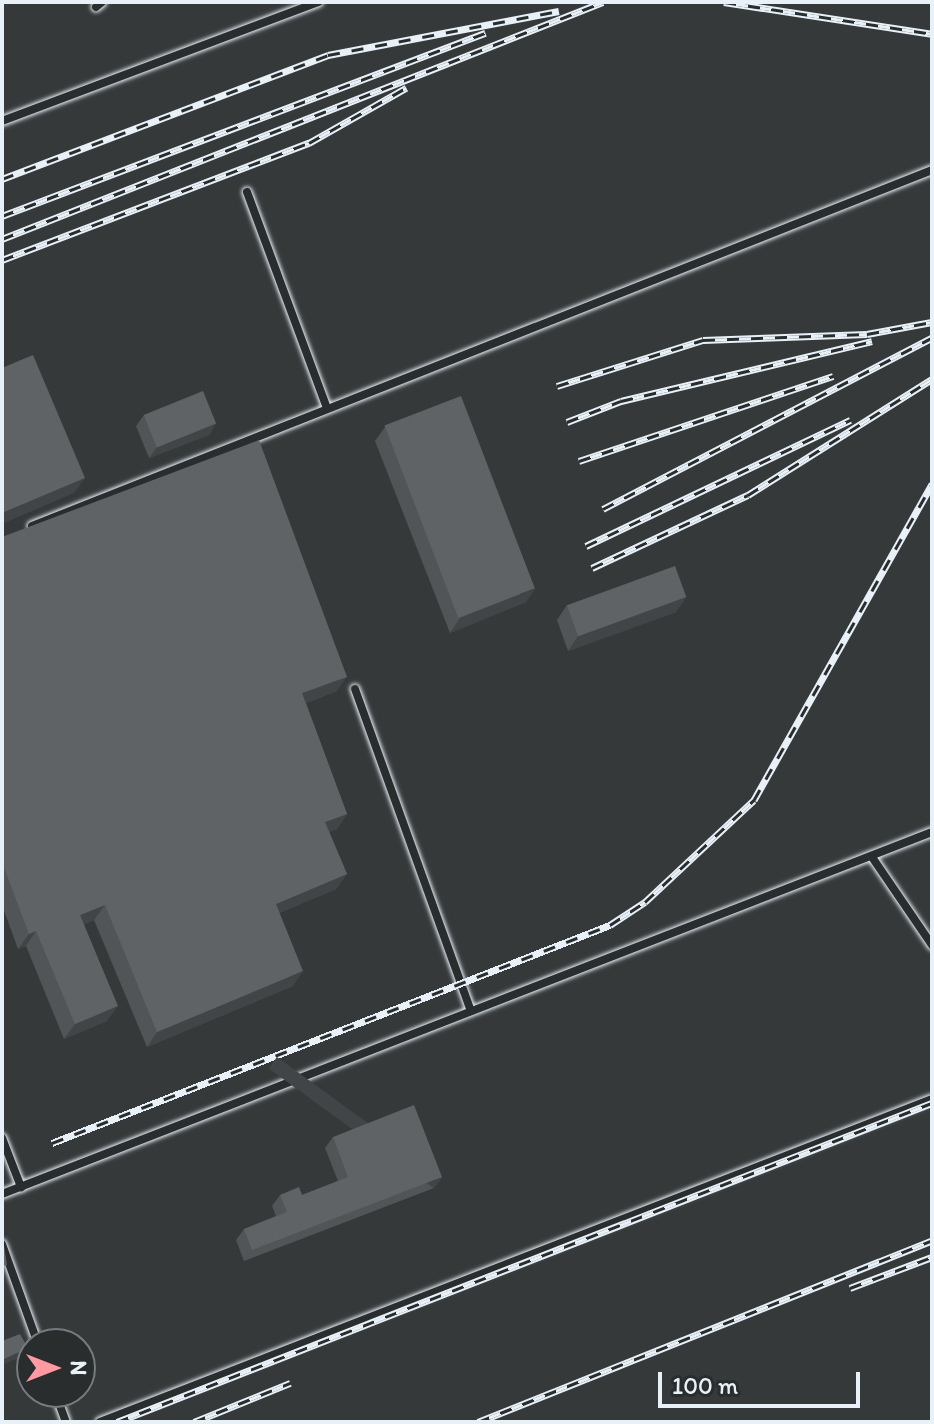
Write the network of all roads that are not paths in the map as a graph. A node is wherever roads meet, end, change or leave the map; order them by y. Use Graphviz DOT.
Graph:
graph roads {
  1 [pos="318,2"];
  2 [pos="2,121"];
  3 [pos="932,170"];
  4 [pos="247,192"];
  5 [pos="327,408"];
  6 [pos="17,532"];
  7 [pos="355,689"];
  8 [pos="932,832"];
  9 [pos="872,857"];
  10 [pos="932,945"];
  11 [pos="471,1011"];
  12 [pos="932,1099"];
  13 [pos="2,1138"];
  14 [pos="21,1187"];
  15 [pos="2,1194"];
  16 [pos="2,1244"];
  17 [pos="32,1328"];
  18 [pos="100,1422"];
  1 -- 2 [label="lane"];
  3 -- 5 [label="lane"];
  4 -- 5 [label="lane"];
  5 -- 6 [label="lane"];
  7 -- 11 [label="lane"];
  8 -- 9 [label="lane"];
  9 -- 10 [label="lane"];
  9 -- 11 [label="lane"];
  11 -- 14 [label="lane"];
  12 -- 18 [label="lane"];
  13 -- 14 [label="lane"];
  14 -- 15 [label="lane"];
  16 -- 17 [label="lane"];
}
